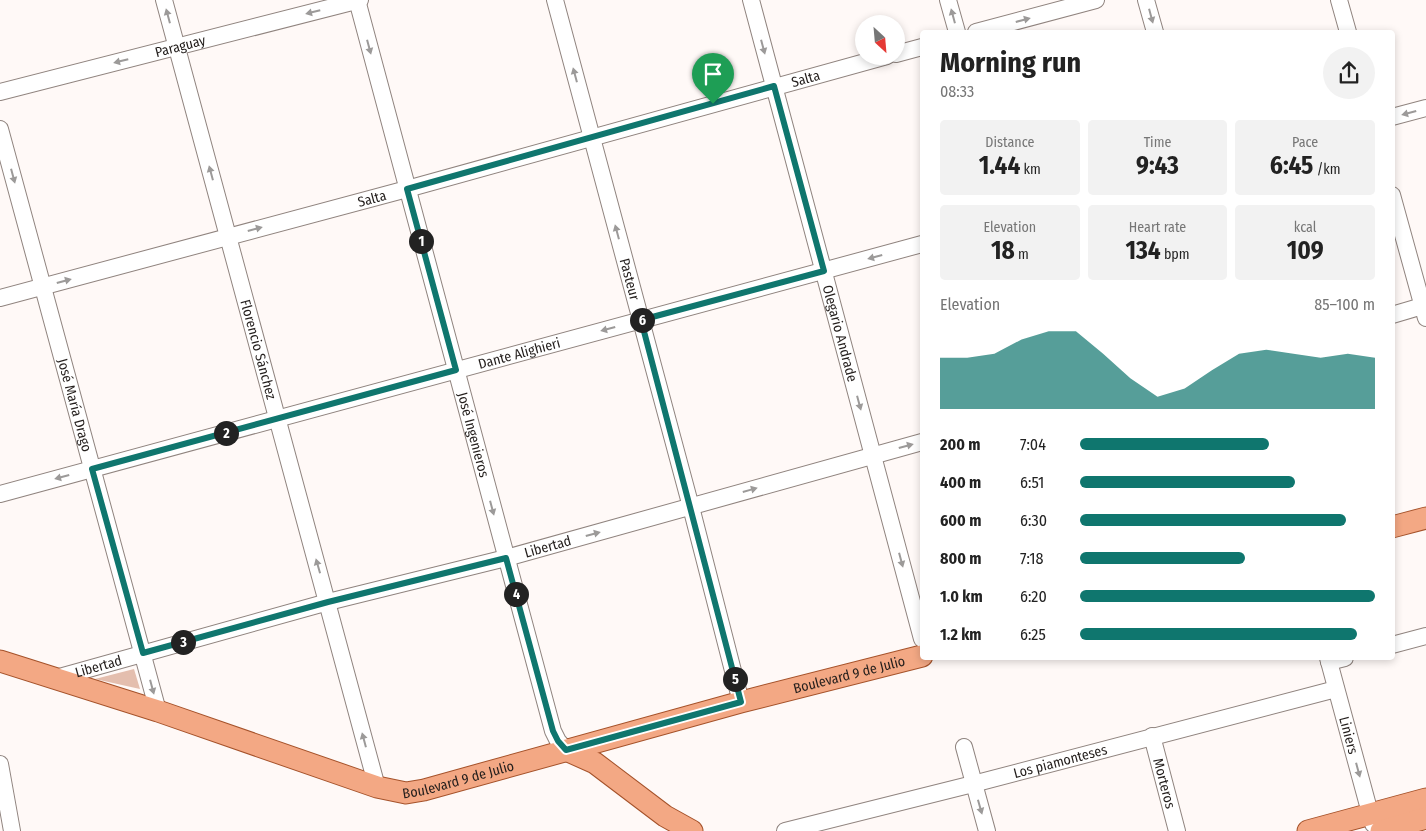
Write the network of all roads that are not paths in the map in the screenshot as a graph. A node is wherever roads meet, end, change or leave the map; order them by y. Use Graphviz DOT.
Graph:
graph roads {
  1 [pos="164,0"];
  2 [pos="358,0"];
  3 [pos="555,0"];
  4 [pos="751,0"];
  5 [pos="948,0"];
  6 [pos="1096,0"];
  7 [pos="1146,0"];
  8 [pos="1339,0"];
  9 [pos="956,30"];
  10 [pos="984,30"];
  11 [pos="1154,30"];
  12 [pos="1347,30"];
  13 [pos="176,46"];
  14 [pos="920,48"];
  15 [pos="905,52"];
  16 [pos="855,64"];
  17 [pos="774,86"];
  18 [pos="0,92"];
  19 [pos="1426,108"];
  20 [pos="1395,116"];
  21 [pos="0,129"];
  22 [pos="592,138"];
  23 [pos="407,189"];
  24 [pos="1395,205"];
  25 [pos="228,236"];
  26 [pos="920,245"];
  27 [pos="824,271"];
  28 [pos="43,287"];
  29 [pos="0,298"];
  30 [pos="1425,309"];
  31 [pos="1395,314"];
  32 [pos="641,320"];
  33 [pos="456,370"];
  34 [pos="276,419"];
  35 [pos="920,443"];
  36 [pos="873,455"];
  37 [pos="92,469"];
  38 [pos="0,494"];
  39 [pos="691,507"];
  40 [pos="1426,518"];
  41 [pos="1395,526"];
  42 [pos="506,558"];
  43 [pos="328,602"];
  44 [pos="920,631"];
  45 [pos="1426,636"];
  46 [pos="1395,644"];
  47 [pos="143,653"];
  48 [pos="920,657"];
  49 [pos="1328,660"];
  50 [pos="0,661"];
  51 [pos="56,678"];
  52 [pos="1336,689"];
  53 [pos="741,702"];
  54 [pos="158,710"];
  55 [pos="1152,736"];
  56 [pos="964,747"];
  57 [pos="566,750"];
  58 [pos="0,764"];
  59 [pos="973,784"];
  60 [pos="377,787"];
  61 [pos="3,797"];
  62 [pos="1426,799"];
  63 [pos="1426,818"];
  64 [pos="1375,825"];
  65 [pos="12,831"];
  66 [pos="692,831"];
  67 [pos="785,831"];
  68 [pos="987,831"];
  69 [pos="1177,831"];
  70 [pos="1308,831"];
  13 -- 1 [label="street, Florencio Sánchez, one-way"];
  2 -- 13 [label="street, Paraguay, one-way"];
  2 -- 23 [label="street, José Ingenieros, one-way"];
  22 -- 3 [label="street, Pasteur, one-way"];
  4 -- 17 [label="street, Olegario Andrade, one-way"];
  9 -- 5 [label="street, one-way"];
  10 -- 6 [label="street, one-way"];
  7 -- 11 [label="street, one-way"];
  8 -- 12 [label="street"];
  13 -- 18 [label="street, Paraguay, one-way"];
  25 -- 13 [label="street, Florencio Sánchez, one-way"];
  14 -- 15 [label="street"];
  16 -- 17 [label="street, Salta"];
  17 -- 22 [label="street, Salta"];
  17 -- 27 [label="street, Olegario Andrade"];
  19 -- 20 [label="street, one-way"];
  21 -- 28 [label="street, José María Drago, one-way"];
  22 -- 23 [label="street, Salta"];
  32 -- 22 [label="street, Pasteur, one-way"];
  25 -- 23 [label="street, Salta, one-way"];
  23 -- 33 [label="street, José Ingenieros"];
  24 -- 30 [label="street"];
  28 -- 25 [label="street, Salta, one-way"];
  25 -- 34 [label="street, Florencio Sánchez"];
  26 -- 27 [label="street, Dante Alighieri, one-way"];
  27 -- 32 [label="street, Dante Alighieri"];
  27 -- 36 [label="street, Olegario Andrade, one-way"];
  28 -- 29 [label="street, Salta"];
  28 -- 37 [label="street, José María Drago"];
  30 -- 31 [label="street"];
  32 -- 33 [label="street, Dante Alighieri, one-way"];
  32 -- 39 [label="street, Pasteur"];
  33 -- 34 [label="street, Dante Alighieri"];
  33 -- 42 [label="street, José Ingenieros, one-way"];
  34 -- 37 [label="street, Dante Alighieri"];
  43 -- 34 [label="street, Florencio Sánchez, one-way"];
  36 -- 35 [label="street, Libertad, one-way"];
  39 -- 36 [label="street, Libertad, one-way"];
  36 -- 44 [label="street, Olegario Andrade, one-way"];
  37 -- 38 [label="street, Dante Alighieri, one-way"];
  37 -- 47 [label="street, José María Drago"];
  42 -- 39 [label="street, Libertad, one-way"];
  39 -- 53 [label="street, Pasteur"];
  40 -- 41 [label="main road"];
  42 -- 43 [label="street, Libertad"];
  42 -- 57 [label="street, José Ingenieros"];
  43 -- 47 [label="street, Libertad"];
  60 -- 43 [label="street, Florencio Sánchez, one-way"];
  45 -- 46 [label="street"];
  47 -- 51 [label="street, Libertad"];
  47 -- 54 [label="street, José María Drago, one-way"];
  48 -- 53 [label="main road, Boulevard 9 de Julio"];
  49 -- 52 [label="street, Liniers"];
  50 -- 51 [label="main road, Boulevard 9 de Julio"];
  51 -- 54 [label="main road, Boulevard 9 de Julio"];
  52 -- 55 [label="street, Los piamonteses"];
  52 -- 64 [label="street, Liniers, one-way"];
  53 -- 57 [label="main road, Boulevard 9 de Julio"];
  54 -- 60 [label="main road, Boulevard 9 de Julio"];
  55 -- 59 [label="street, Los piamonteses"];
  55 -- 69 [label="street, Morteros"];
  56 -- 59 [label="street"];
  57 -- 60 [label="main road, Boulevard 9 de Julio"];
  57 -- 66 [label="main road"];
  58 -- 61 [label="street"];
  59 -- 67 [label="street, Los piamonteses"];
  59 -- 68 [label="street, one-way"];
  61 -- 65 [label="street"];
  62 -- 64 [label="main road"];
  63 -- 64 [label="main road"];
  64 -- 70 [label="main road"];
}
